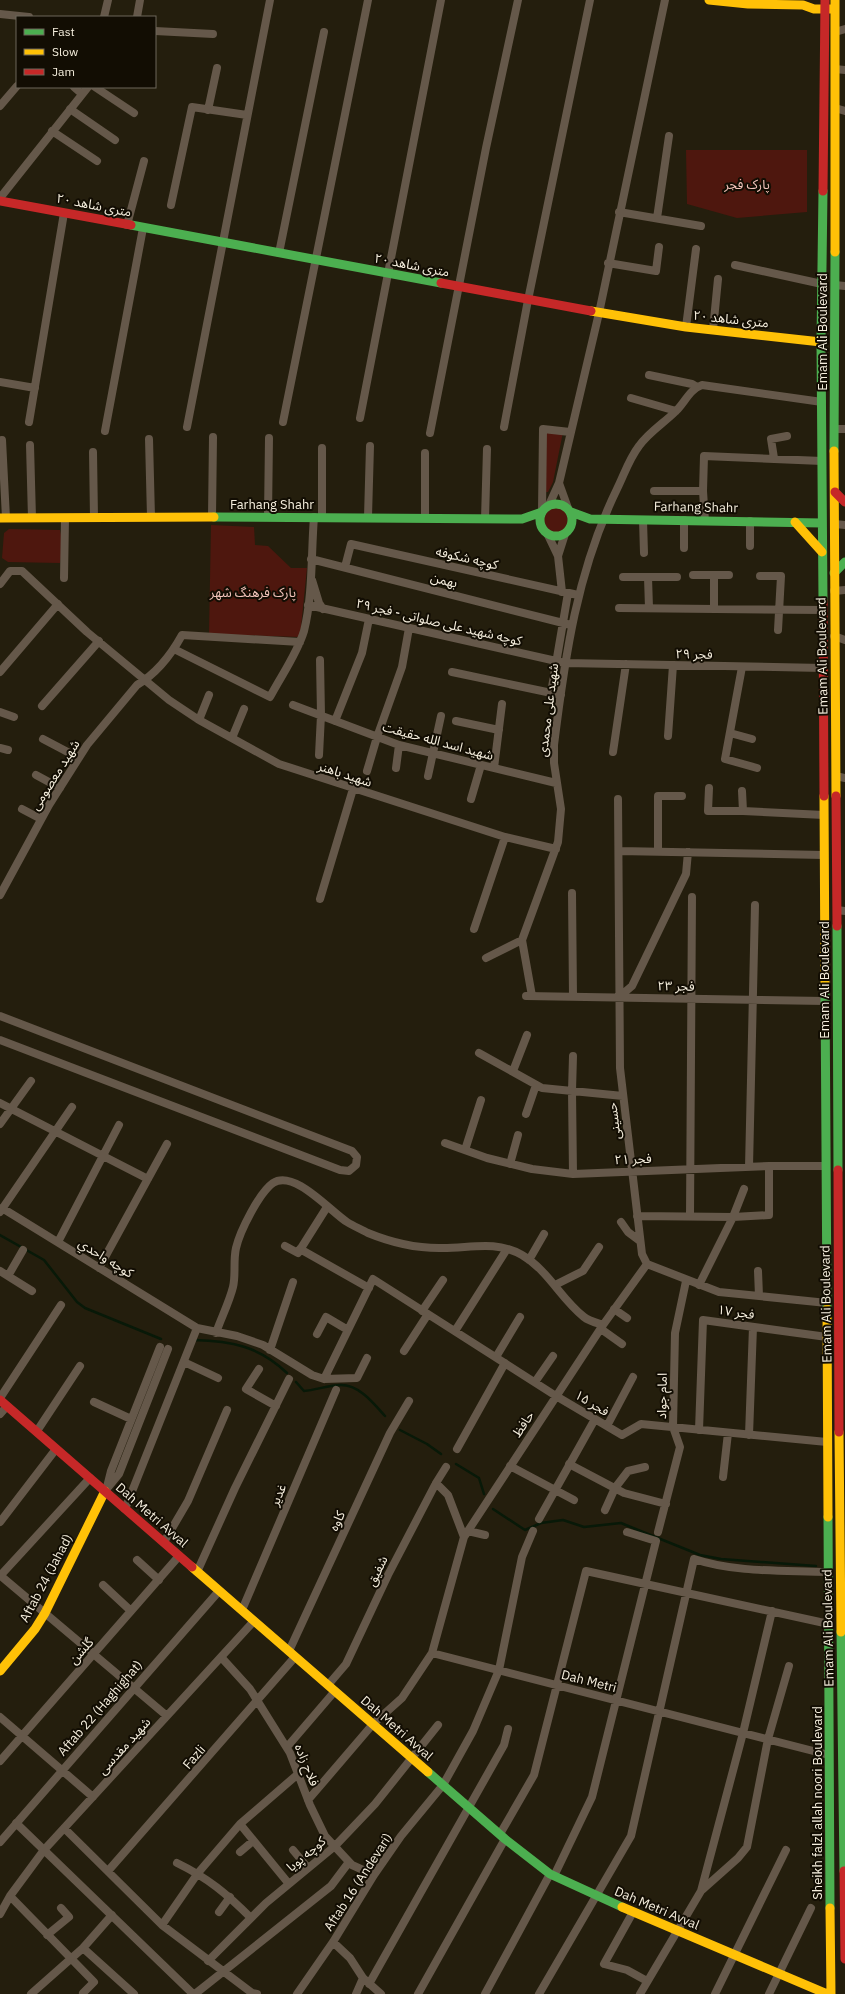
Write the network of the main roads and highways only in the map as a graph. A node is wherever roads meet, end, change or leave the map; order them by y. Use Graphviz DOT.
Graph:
graph roads {
  1 [pos="709,0"];
  2 [pos="813,0"];
  3 [pos="819,0"];
  4 [pos="748,2"];
  5 [pos="776,2"];
  6 [pos="830,3"];
  7 [pos="803,5"];
  8 [pos="0,200"];
  9 [pos="822,342"];
  10 [pos="835,492"];
  11 [pos="845,502"];
  12 [pos="822,508"];
  13 [pos="569,510"];
  14 [pos="542,512"];
  15 [pos="3,518"];
  16 [pos="590,518"];
  17 [pos="522,519"];
  18 [pos="795,522"];
  19 [pos="822,523"];
  20 [pos="835,524"];
  21 [pos="572,526"];
  22 [pos="544,530"];
  23 [pos="822,552"];
  24 [pos="845,562"];
  25 [pos="834,573"];
  26 [pos="841,777"];
  27 [pos="841,910"];
  28 [pos="842,1080"];
  29 [pos="826,1107"];
  30 [pos="838,1108"];
  31 [pos="826,1134"];
  32 [pos="838,1135"];
  33 [pos="841,1213"];
  34 [pos="842,1237"];
  35 [pos="826,1239"];
  36 [pos="842,1248"];
  37 [pos="826,1250"];
  38 [pos="843,1280"];
  39 [pos="842,1328"];
  40 [pos="0,1399"];
  41 [pos="842,1421"];
  42 [pos="843,1486"];
  43 [pos="105,1491"];
  44 [pos="843,1511"];
  45 [pos="843,1594"];
  46 [pos="830,1667"];
  47 [pos="842,1667"];
  48 [pos="0,1671"];
  49 [pos="843,1755"];
  50 [pos="830,1784"];
  51 [pos="844,1804"];
  52 [pos="843,1819"];
  53 [pos="830,1839"];
  54 [pos="844,1865"];
  55 [pos="845,1959"];
  56 [pos="827,1994"];
  57 [pos="831,1994"];
  1 -- 4 [label="main road"];
  2 -- 7 [label="main road"];
  3 -- 6 [label="main road"];
  4 -- 5 [label="main road"];
  5 -- 7 [label="main road"];
  6 -- 7 [label="main road"];
  6 -- 9 [label="main road, Emam Ali Boulevard"];
  6 -- 10 [label="main road, Emam Ali Boulevard"];
  8 -- 9 [label="main road, ۲۰ متری شاهد"];
  9 -- 12 [label="main road, Emam Ali Boulevard"];
  10 -- 11 [label="main road"];
  10 -- 20 [label="main road, Emam Ali Boulevard"];
  12 -- 19 [label="main road, Sheikh falzl allah noori Boulevard"];
  13 -- 14 [label="main road"];
  13 -- 16 [label="main road, Farhang Shahr"];
  13 -- 21 [label="main road"];
  14 -- 17 [label="main road, Farhang Shahr"];
  14 -- 22 [label="main road"];
  15 -- 17 [label="main road, Farhang Shahr"];
  16 -- 18 [label="main road, Farhang Shahr"];
  16 -- 21 [label="main road"];
  17 -- 22 [label="main road"];
  18 -- 19 [label="main road, Farhang Shahr"];
  18 -- 23 [label="main road"];
  19 -- 20 [label="main road, Farhang Shahr"];
  19 -- 23 [label="main road, Sheikh falzl allah noori Boulevard"];
  20 -- 25 [label="main road, Emam Ali Boulevard"];
  21 -- 22 [label="main road"];
  23 -- 29 [label="main road, Sheikh falzl allah noori Boulevard"];
  24 -- 25 [label="main road"];
  25 -- 26 [label="main road, Emam Ali Boulevard"];
  26 -- 27 [label="main road, Emam Ali Boulevard"];
  27 -- 28 [label="main road, Emam Ali Boulevard"];
  28 -- 30 [label="main road, Emam Ali Boulevard"];
  29 -- 30 [label="main road"];
  29 -- 31 [label="main road, Sheikh falzl allah noori Boulevard"];
  30 -- 32 [label="main road, Emam Ali Boulevard"];
  31 -- 32 [label="main road"];
  31 -- 35 [label="main road, Sheikh falzl allah noori Boulevard"];
  32 -- 33 [label="main road, Emam Ali Boulevard"];
  33 -- 34 [label="main road, Emam Ali Boulevard"];
  34 -- 35 [label="main road"];
  34 -- 36 [label="main road, Emam Ali Boulevard"];
  35 -- 37 [label="main road, Sheikh falzl allah noori Boulevard"];
  36 -- 37 [label="main road"];
  36 -- 38 [label="main road, Emam Ali Boulevard"];
  37 -- 46 [label="main road, Sheikh falzl allah noori Boulevard"];
  38 -- 39 [label="main road, Emam Ali Boulevard"];
  39 -- 41 [label="main road, Emam Ali Boulevard"];
  40 -- 43 [label="main road, Dah Metri Avval"];
  41 -- 42 [label="main road, Emam Ali Boulevard"];
  42 -- 44 [label="main road, Emam Ali Boulevard"];
  43 -- 48 [label="main road, Aftab 24 (Jahad)"];
  43 -- 56 [label="main road, Dah Metri Avval"];
  44 -- 45 [label="main road, Emam Ali Boulevard"];
  45 -- 47 [label="main road, Emam Ali Boulevard"];
  46 -- 47 [label="main road"];
  46 -- 50 [label="main road, Sheikh falzl allah noori Boulevard"];
  47 -- 49 [label="main road, Emam Ali Boulevard"];
  49 -- 51 [label="main road, Emam Ali Boulevard"];
  50 -- 52 [label="main road"];
  50 -- 53 [label="main road, Sheikh falzl allah noori Boulevard"];
  51 -- 52 [label="main road, Emam Ali Boulevard"];
  52 -- 54 [label="main road, Emam Ali Boulevard"];
  53 -- 54 [label="main road"];
  53 -- 57 [label="main road, Sheikh falzl allah noori Boulevard"];
  54 -- 55 [label="main road, Emam Ali Boulevard"];
}
